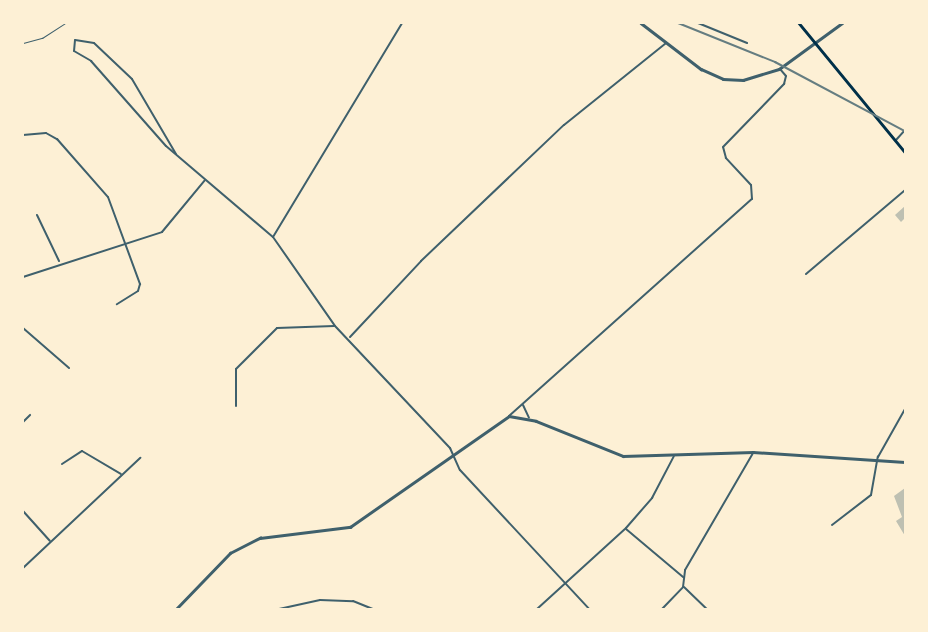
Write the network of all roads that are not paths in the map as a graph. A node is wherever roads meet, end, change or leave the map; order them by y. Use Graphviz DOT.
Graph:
graph roads {
  1 [pos="65,23"];
  2 [pos="402,23"];
  3 [pos="641,23"];
  4 [pos="698,23"];
  5 [pos="799,23"];
  6 [pos="842,23"];
  7 [pos="667,42"];
  8 [pos="23,43"];
  9 [pos="747,43"];
  10 [pos="817,45"];
  11 [pos="779,69"];
  12 [pos="905,130"];
  13 [pos="23,135"];
  14 [pos="895,141"];
  15 [pos="905,152"];
  16 [pos="176,154"];
  17 [pos="206,180"];
  18 [pos="905,190"];
  19 [pos="37,215"];
  20 [pos="273,237"];
  21 [pos="126,244"];
  22 [pos="60,262"];
  23 [pos="806,274"];
  24 [pos="23,277"];
  25 [pos="117,304"];
  26 [pos="335,326"];
  27 [pos="23,328"];
  28 [pos="349,338"];
  29 [pos="69,368"];
  30 [pos="523,404"];
  31 [pos="236,406"];
  32 [pos="905,410"];
  33 [pos="30,415"];
  34 [pos="509,416"];
  35 [pos="530,420"];
  36 [pos="23,422"];
  37 [pos="753,452"];
  38 [pos="675,455"];
  39 [pos="878,457"];
  40 [pos="140,458"];
  41 [pos="454,458"];
  42 [pos="905,462"];
  43 [pos="62,464"];
  44 [pos="121,475"];
  45 [pos="23,512"];
  46 [pos="832,525"];
  47 [pos="626,528"];
  48 [pos="51,542"];
  49 [pos="23,568"];
  50 [pos="684,578"];
  51 [pos="565,584"];
  52 [pos="684,587"];
  53 [pos="176,609"];
  54 [pos="279,609"];
  55 [pos="373,609"];
  56 [pos="537,609"];
  57 [pos="589,609"];
  58 [pos="662,609"];
  59 [pos="707,609"];
  1 -- 8 [label="lane"];
  2 -- 20 [label="street"];
  3 -- 7 [label="street"];
  4 -- 9 [label="street"];
  5 -- 10 [label="main road"];
  6 -- 10 [label="street"];
  7 -- 11 [label="street"];
  7 -- 28 [label="street"];
  10 -- 11 [label="street"];
  10 -- 14 [label="main road"];
  11 -- 30 [label="street"];
  12 -- 14 [label="street"];
  13 -- 21 [label="street"];
  14 -- 15 [label="main road"];
  16 -- 16 [label="street"];
  16 -- 17 [label="street"];
  17 -- 20 [label="street"];
  17 -- 21 [label="street"];
  18 -- 23 [label="street"];
  19 -- 22 [label="street"];
  20 -- 26 [label="street"];
  21 -- 22 [label="street"];
  21 -- 25 [label="street"];
  22 -- 24 [label="street"];
  26 -- 28 [label="street"];
  26 -- 31 [label="street"];
  27 -- 29 [label="street"];
  28 -- 41 [label="street"];
  30 -- 34 [label="street"];
  30 -- 35 [label="street"];
  32 -- 39 [label="street"];
  33 -- 36 [label="street"];
  34 -- 35 [label="street"];
  34 -- 41 [label="street"];
  35 -- 38 [label="street"];
  37 -- 38 [label="street"];
  37 -- 39 [label="street"];
  37 -- 50 [label="street"];
  38 -- 47 [label="street"];
  39 -- 42 [label="street"];
  39 -- 46 [label="street"];
  40 -- 44 [label="street"];
  41 -- 51 [label="street"];
  41 -- 53 [label="street"];
  43 -- 44 [label="street"];
  44 -- 48 [label="street"];
  45 -- 48 [label="street"];
  47 -- 50 [label="street"];
  47 -- 51 [label="street"];
  48 -- 49 [label="street"];
  50 -- 52 [label="street"];
  51 -- 56 [label="street"];
  51 -- 57 [label="street"];
  52 -- 58 [label="street"];
  52 -- 59 [label="street"];
  54 -- 55 [label="street"];
}
